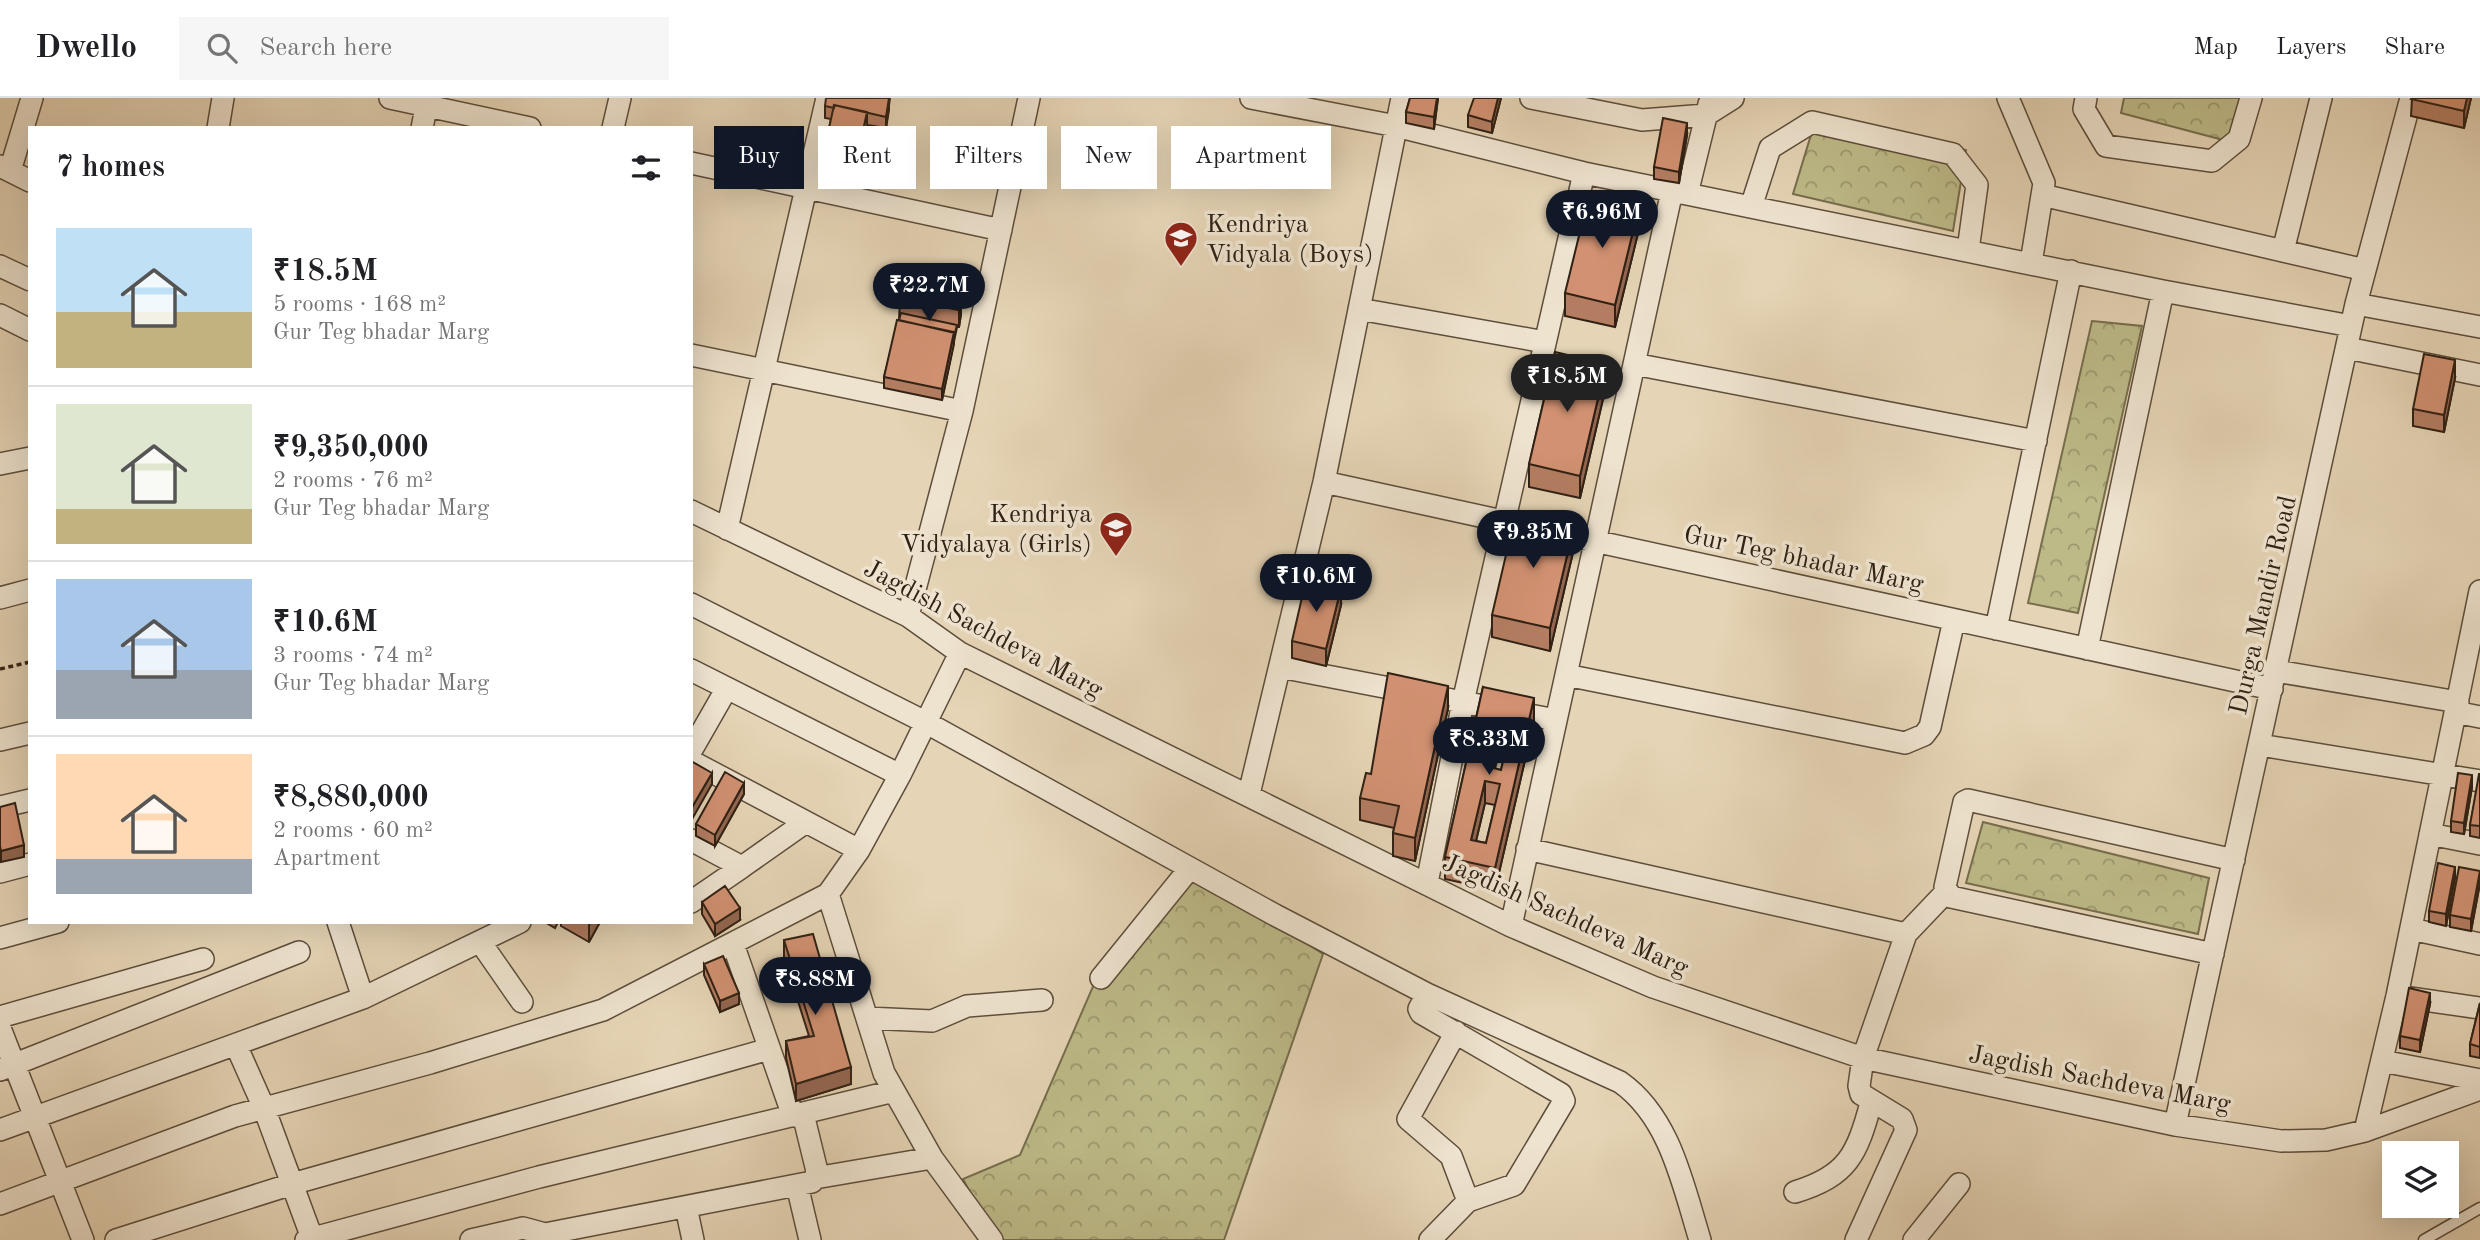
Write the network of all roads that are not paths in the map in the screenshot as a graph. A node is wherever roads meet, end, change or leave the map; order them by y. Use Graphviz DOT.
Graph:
graph roads {
  1 [pos="33,98"];
  2 [pos="223,98"];
  3 [pos="390,98"];
  4 [pos="620,98"];
  5 [pos="827,98"];
  6 [pos="1029,98"];
  7 [pos="1251,98"];
  8 [pos="1402,98"];
  9 [pos="1531,98"];
  10 [pos="1733,98"];
  11 [pos="2008,98"];
  12 [pos="2086,98"];
  13 [pos="2251,98"];
  14 [pos="2321,98"];
  15 [pos="2411,98"];
  16 [pos="427,101"];
  17 [pos="1708,106"];
  18 [pos="218,126"];
  19 [pos="422,126"];
  20 [pos="522,126"];
  21 [pos="613,126"];
  22 [pos="1396,126"];
  23 [pos="693,163"];
  24 [pos="5,169"];
  25 [pos="1584,173"];
  26 [pos="28,180"];
  27 [pos="805,188"];
  28 [pos="1679,192"];
  29 [pos="2042,195"];
  30 [pos="1751,207"];
  31 [pos="1001,230"];
  32 [pos="1968,250"];
  33 [pos="2283,251"];
  34 [pos="2031,263"];
  35 [pos="0,265"];
  36 [pos="2365,270"];
  37 [pos="2071,271"];
  38 [pos="28,279"];
  39 [pos="2162,291"];
  40 [pos="2356,304"];
  41 [pos="1359,309"];
  42 [pos="0,315"];
  43 [pos="2351,326"];
  44 [pos="2480,327"];
  45 [pos="28,329"];
  46 [pos="1545,342"];
  47 [pos="2347,348"];
  48 [pos="693,355"];
  49 [pos="1634,364"];
  50 [pos="764,370"];
  51 [pos="2480,375"];
  52 [pos="962,411"];
  53 [pos="2036,441"];
  54 [pos="28,458"];
  55 [pos="0,464"];
  56 [pos="1324,482"];
  57 [pos="693,512"];
  58 [pos="1504,521"];
  59 [pos="727,529"];
  60 [pos="1595,541"];
  61 [pos="28,591"];
  62 [pos="2480,591"];
  63 [pos="0,598"];
  64 [pos="693,605"];
  65 [pos="908,616"];
  66 [pos="2477,619"];
  67 [pos="1954,620"];
  68 [pos="1996,629"];
  69 [pos="2087,649"];
  70 [pos="960,653"];
  71 [pos="1280,667"];
  72 [pos="693,671"];
  73 [pos="1566,675"];
  74 [pos="2471,679"];
  75 [pos="2274,680"];
  76 [pos="727,688"];
  77 [pos="1463,702"];
  78 [pos="2457,707"];
  79 [pos="2480,718"];
  80 [pos="1556,720"];
  81 [pos="927,723"];
  82 [pos="28,733"];
  83 [pos="0,740"];
  84 [pos="2260,745"];
  85 [pos="693,748"];
  86 [pos="693,762"];
  87 [pos="2443,773"];
  88 [pos="900,775"];
  89 [pos="2480,781"];
  90 [pos="1250,794"];
  91 [pos="28,800"];
  92 [pos="0,807"];
  93 [pos="806,822"];
  94 [pos="2430,834"];
  95 [pos="693,842"];
  96 [pos="2480,844"];
  97 [pos="1527,849"];
  98 [pos="859,850"];
  99 [pos="2234,860"];
  100 [pos="28,865"];
  101 [pos="742,867"];
  102 [pos="1191,868"];
  103 [pos="2424,868"];
  104 [pos="0,872"];
  105 [pos="2446,872"];
  106 [pos="1427,883"];
  107 [pos="1946,892"];
  108 [pos="828,894"];
  109 [pos="693,901"];
  110 [pos="51,924"];
  111 [pos="339,924"];
  112 [pos="516,924"];
  113 [pos="1511,926"];
  114 [pos="2411,929"];
  115 [pos="1906,934"];
  116 [pos="0,938"];
  117 [pos="481,943"];
  118 [pos="733,944"];
  119 [pos="2480,944"];
  120 [pos="299,952"];
  121 [pos="2213,954"];
  122 [pos="203,959"];
  123 [pos="1101,978"];
  124 [pos="1427,995"];
  125 [pos="2397,996"];
  126 [pos="363,998"];
  127 [pos="1042,1000"];
  128 [pos="522,1002"];
  129 [pos="2480,1008"];
  130 [pos="0,1017"];
  131 [pos="867,1018"];
  132 [pos="0,1028"];
  133 [pos="1455,1032"];
  134 [pos="236,1045"];
  135 [pos="769,1049"];
  136 [pos="1863,1058"];
  137 [pos="2382,1061"];
  138 [pos="7,1067"];
  139 [pos="2480,1080"];
  140 [pos="2480,1089"];
  141 [pos="894,1091"];
  142 [pos="1871,1102"];
  143 [pos="264,1108"];
  144 [pos="798,1115"];
  145 [pos="36,1117"];
  146 [pos="2175,1125"];
  147 [pos="0,1130"];
  148 [pos="2365,1131"];
  149 [pos="932,1158"];
  150 [pos="806,1181"];
  151 [pos="60,1182"];
  152 [pos="292,1184"];
  153 [pos="1959,1184"];
  154 [pos="1795,1192"];
  155 [pos="1468,1201"];
  156 [pos="0,1204"];
  157 [pos="686,1207"];
  158 [pos="2480,1208"];
  159 [pos="591,1233"];
  160 [pos="542,1237"];
  161 [pos="309,1239"];
  162 [pos="83,1240"];
  163 [pos="116,1240"];
  164 [pos="473,1240"];
  165 [pos="694,1240"];
  166 [pos="810,1240"];
  167 [pos="992,1240"];
  168 [pos="1430,1240"];
  169 [pos="1700,1240"];
  170 [pos="1856,1240"];
  171 [pos="1914,1240"];
  172 [pos="2424,1240"];
  1 -- 24 [label="street"];
  2 -- 18 [label="street"];
  3 -- 16 [label="street"];
  4 -- 21 [label="street"];
  5 -- 27 [label="street"];
  6 -- 31 [label="street"];
  7 -- 22 [label="street"];
  8 -- 22 [label="street"];
  9 -- 17 [label="street"];
  10 -- 17 [label="street"];
  11 -- 29 [label="street"];
  12 -- 13 [label="street"];
  14 -- 33 [label="street"];
  15 -- 36 [label="street, Durga Mandir Road"];
  16 -- 19 [label="street"];
  16 -- 20 [label="street"];
  17 -- 28 [label="street"];
  22 -- 25 [label="street"];
  22 -- 41 [label="street"];
  23 -- 27 [label="street"];
  24 -- 26 [label="street"];
  25 -- 28 [label="street"];
  25 -- 46 [label="street"];
  27 -- 31 [label="street"];
  27 -- 50 [label="street"];
  28 -- 30 [label="street"];
  28 -- 49 [label="street"];
  29 -- 33 [label="street"];
  29 -- 34 [label="street"];
  30 -- 32 [label="street"];
  30 -- 32 [label="street"];
  31 -- 52 [label="street"];
  32 -- 34 [label="street"];
  33 -- 36 [label="street"];
  34 -- 37 [label="street"];
  35 -- 38 [label="street"];
  36 -- 40 [label="street, Durga Mandir Road"];
  37 -- 39 [label="street"];
  37 -- 53 [label="street"];
  39 -- 43 [label="street"];
  39 -- 69 [label="street"];
  40 -- 43 [label="street, Durga Mandir Road"];
  40 -- 44 [label="street"];
  41 -- 46 [label="street"];
  41 -- 56 [label="street"];
  42 -- 45 [label="street"];
  43 -- 47 [label="street, Durga Mandir Road"];
  46 -- 58 [label="street"];
  47 -- 51 [label="street"];
  47 -- 75 [label="street, Durga Mandir Road"];
  48 -- 50 [label="street"];
  49 -- 53 [label="street"];
  49 -- 60 [label="street"];
  50 -- 52 [label="street"];
  50 -- 59 [label="street"];
  52 -- 65 [label="street"];
  53 -- 68 [label="street"];
  54 -- 55 [label="street"];
  56 -- 58 [label="street, Gur Teg bhadar Marg"];
  56 -- 71 [label="street"];
  57 -- 59 [label="street, Jagdish Sachdeva Marg"];
  58 -- 60 [label="street, Gur Teg bhadar Marg"];
  58 -- 77 [label="street"];
  59 -- 65 [label="street, Jagdish Sachdeva Marg"];
  60 -- 67 [label="street, Gur Teg bhadar Marg"];
  60 -- 73 [label="street"];
  61 -- 63 [label="street"];
  62 -- 66 [label="street"];
  64 -- 81 [label="street"];
  65 -- 70 [label="street, Jagdish Sachdeva Marg"];
  66 -- 74 [label="street"];
  67 -- 68 [label="street, Gur Teg bhadar Marg"];
  67 -- 73 [label="street"];
  68 -- 69 [label="street, Gur Teg bhadar Marg"];
  69 -- 75 [label="street, Gur Teg bhadar Marg"];
  70 -- 81 [label="street"];
  70 -- 90 [label="street, Jagdish Sachdeva Marg"];
  71 -- 77 [label="street"];
  71 -- 90 [label="street"];
  72 -- 76 [label="street"];
  73 -- 80 [label="street"];
  74 -- 78 [label="street"];
  75 -- 78 [label="street, Gur Teg bhadar Marg"];
  75 -- 84 [label="street, Durga Mandir Road"];
  76 -- 85 [label="street"];
  76 -- 88 [label="street"];
  77 -- 80 [label="street"];
  77 -- 106 [label="street"];
  78 -- 79 [label="street, Gur Teg bhadar Marg"];
  78 -- 87 [label="street"];
  80 -- 97 [label="street"];
  81 -- 88 [label="street"];
  81 -- 102 [label="street"];
  82 -- 83 [label="street"];
  84 -- 87 [label="street"];
  84 -- 99 [label="street, Durga Mandir Road"];
  86 -- 93 [label="street"];
  87 -- 89 [label="street"];
  87 -- 94 [label="street"];
  88 -- 98 [label="street"];
  90 -- 106 [label="street, Jagdish Sachdeva Marg"];
  91 -- 92 [label="street"];
  93 -- 98 [label="street"];
  93 -- 101 [label="street"];
  94 -- 96 [label="street"];
  94 -- 103 [label="street"];
  95 -- 101 [label="street"];
  97 -- 113 [label="street"];
  97 -- 115 [label="street"];
  98 -- 108 [label="street"];
  99 -- 107 [label="street"];
  99 -- 121 [label="street, Durga Mandir Road"];
  100 -- 104 [label="street"];
  101 -- 109 [label="street"];
  102 -- 123 [label="street"];
  102 -- 124 [label="street"];
  103 -- 105 [label="street"];
  103 -- 114 [label="street"];
  106 -- 113 [label="street, Jagdish Sachdeva Marg"];
  107 -- 115 [label="street"];
  107 -- 121 [label="street"];
  108 -- 118 [label="street"];
  108 -- 131 [label="street"];
  110 -- 116 [label="street"];
  111 -- 126 [label="street"];
  112 -- 117 [label="street"];
  113 -- 136 [label="street, Jagdish Sachdeva Marg"];
  114 -- 119 [label="street"];
  114 -- 125 [label="street"];
  115 -- 136 [label="street"];
  117 -- 126 [label="street"];
  117 -- 128 [label="street"];
  118 -- 135 [label="street"];
  118 -- 143 [label="street"];
  120 -- 138 [label="street"];
  121 -- 146 [label="street, Durga Mandir Road"];
  122 -- 130 [label="street"];
  124 -- 133 [label="street"];
  124 -- 169 [label="street"];
  125 -- 129 [label="street"];
  125 -- 137 [label="street"];
  126 -- 134 [label="street"];
  127 -- 131 [label="street"];
  131 -- 141 [label="street"];
  132 -- 138 [label="street"];
  133 -- 155 [label="street"];
  133 -- 155 [label="street"];
  134 -- 143 [label="street"];
  134 -- 145 [label="street"];
  135 -- 144 [label="street"];
  135 -- 152 [label="street"];
  136 -- 142 [label="street"];
  136 -- 146 [label="street, Jagdish Sachdeva Marg"];
  137 -- 139 [label="street"];
  137 -- 148 [label="street"];
  138 -- 145 [label="street"];
  140 -- 148 [label="street, Jagdish Sachdeva Marg"];
  141 -- 144 [label="street"];
  141 -- 149 [label="street"];
  142 -- 154 [label="street"];
  142 -- 170 [label="street"];
  143 -- 151 [label="street"];
  143 -- 152 [label="street"];
  144 -- 150 [label="street"];
  144 -- 161 [label="street"];
  145 -- 147 [label="street"];
  145 -- 151 [label="street"];
  146 -- 148 [label="street, Jagdish Sachdeva Marg"];
  149 -- 150 [label="street"];
  149 -- 167 [label="street"];
  150 -- 157 [label="street"];
  150 -- 166 [label="street"];
  151 -- 156 [label="street"];
  151 -- 162 [label="street"];
  152 -- 161 [label="street"];
  152 -- 163 [label="street"];
  153 -- 171 [label="street"];
  155 -- 168 [label="street"];
  157 -- 159 [label="street"];
  157 -- 165 [label="street"];
  158 -- 172 [label="lane"];
  159 -- 160 [label="street"];
  160 -- 164 [label="street"];
}
